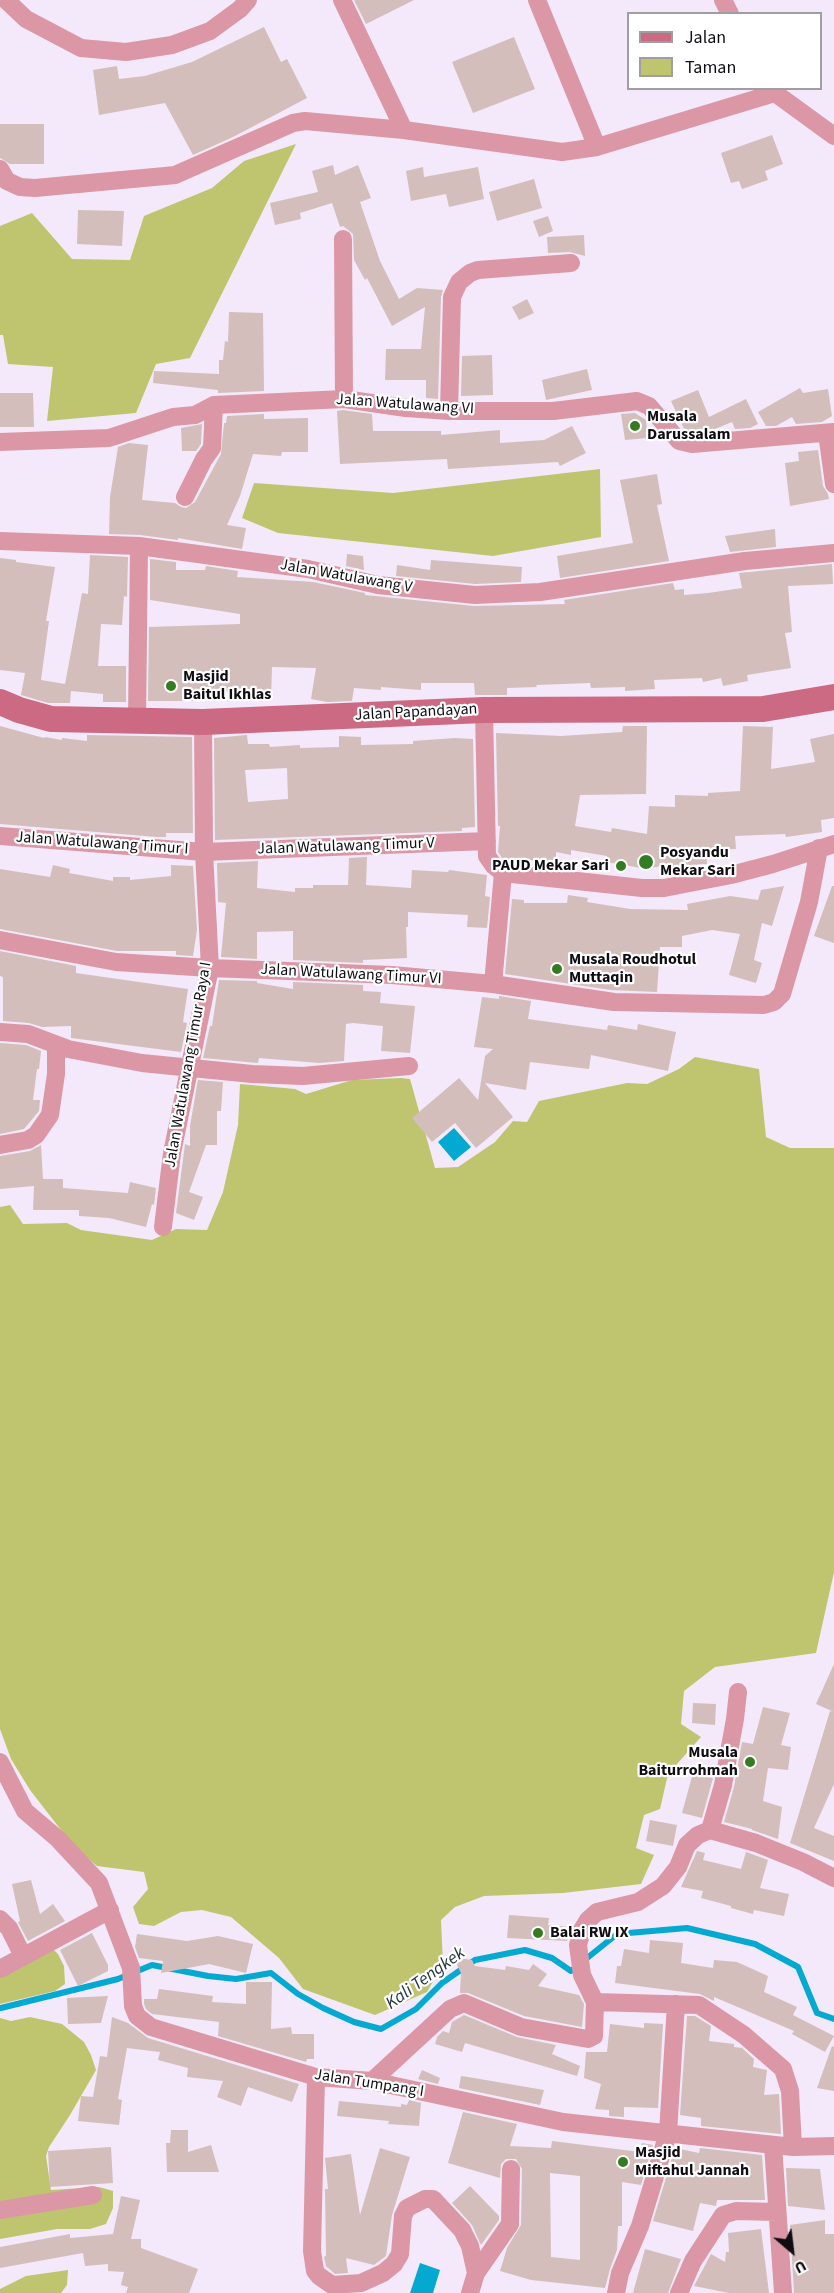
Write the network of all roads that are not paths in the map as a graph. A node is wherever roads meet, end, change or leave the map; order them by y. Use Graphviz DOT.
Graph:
graph roads {
  1 [pos="6,0"];
  2 [pos="248,0"];
  3 [pos="342,0"];
  4 [pos="537,0"];
  5 [pos="774,91"];
  6 [pos="404,130"];
  7 [pos="834,136"];
  8 [pos="597,147"];
  9 [pos="0,169"];
  10 [pos="343,239"];
  11 [pos="571,263"];
  12 [pos="344,399"];
  13 [pos="214,405"];
  14 [pos="449,411"];
  15 [pos="830,433"];
  16 [pos="0,442"];
  17 [pos="834,484"];
  18 [pos="185,497"];
  19 [pos="0,542"];
  20 [pos="139,546"];
  21 [pos="834,553"];
  22 [pos="834,697"];
  23 [pos="0,702"];
  24 [pos="484,710"];
  25 [pos="138,720"];
  26 [pos="203,722"];
  27 [pos="0,836"];
  28 [pos="487,841"];
  29 [pos="826,846"];
  30 [pos="204,852"];
  31 [pos="503,873"];
  32 [pos="0,940"];
  33 [pos="210,969"];
  34 [pos="493,984"];
  35 [pos="0,1032"];
  36 [pos="56,1045"];
  37 [pos="409,1066"];
  38 [pos="189,1068"];
  39 [pos="0,1145"];
  40 [pos="163,1227"];
  41 [pos="738,1692"];
  42 [pos="0,1762"];
  43 [pos="7,1792"];
  44 [pos="710,1830"];
  45 [pos="834,1878"];
  46 [pos="110,1910"];
  47 [pos="0,1919"];
  48 [pos="24,1956"];
  49 [pos="0,1969"];
  50 [pos="595,2002"];
  51 [pos="676,2004"];
  52 [pos="316,2078"];
  53 [pos="372,2081"];
  54 [pos="668,2133"];
  55 [pos="773,2145"];
  56 [pos="834,2146"];
  57 [pos="793,2147"];
  58 [pos="511,2169"];
  59 [pos="93,2195"];
  60 [pos="0,2210"];
  61 [pos="777,2212"];
  62 [pos="476,2273"];
  63 [pos="470,2293"];
  64 [pos="616,2293"];
  65 [pos="679,2293"];
  66 [pos="783,2293"];
  1 -- 2 [label="street"];
  3 -- 6 [label="street"];
  4 -- 8 [label="street"];
  5 -- 7 [label="street"];
  5 -- 8 [label="street"];
  6 -- 8 [label="street"];
  6 -- 9 [label="street"];
  10 -- 12 [label="street"];
  11 -- 14 [label="street"];
  12 -- 13 [label="street, Jalan Watulawang VI"];
  12 -- 14 [label="street, Jalan Watulawang VI"];
  13 -- 16 [label="street, Jalan Watulawang VI"];
  13 -- 18 [label="street"];
  14 -- 15 [label="street, Jalan Watulawang VI"];
  15 -- 17 [label="street"];
  19 -- 20 [label="street, Jalan Watulawang V"];
  20 -- 21 [label="street, Jalan Watulawang V"];
  20 -- 25 [label="street"];
  22 -- 24 [label="main road, Jalan Papandayan"];
  23 -- 25 [label="main road, Jalan Papandayan"];
  24 -- 26 [label="main road, Jalan Papandayan"];
  24 -- 28 [label="street"];
  25 -- 26 [label="main road, Jalan Papandayan"];
  26 -- 30 [label="street, Jalan Watulawang Timur Raya I"];
  27 -- 30 [label="street, Jalan Watulawang Timur I"];
  28 -- 30 [label="street, Jalan Watulawang Timur V"];
  28 -- 31 [label="street"];
  29 -- 31 [label="street"];
  29 -- 34 [label="street, Jalan Watulawang Timur VI"];
  30 -- 33 [label="street, Jalan Watulawang Timur Raya I"];
  31 -- 34 [label="street"];
  32 -- 33 [label="street, Jalan Watulawang Timur VI"];
  33 -- 34 [label="street, Jalan Watulawang Timur VI"];
  33 -- 38 [label="street, Jalan Watulawang Timur Raya I"];
  35 -- 36 [label="street"];
  36 -- 38 [label="street"];
  36 -- 39 [label="street"];
  37 -- 38 [label="street"];
  38 -- 40 [label="street, Jalan Watulawang Timur Raya I"];
  41 -- 44 [label="street"];
  42 -- 43 [label="street, Jalan Tumpang I"];
  43 -- 46 [label="street, Jalan Tumpang I"];
  44 -- 45 [label="street"];
  44 -- 50 [label="street"];
  46 -- 48 [label="street"];
  46 -- 52 [label="street, Jalan Tumpang I"];
  47 -- 48 [label="street"];
  48 -- 49 [label="street"];
  50 -- 51 [label="street"];
  50 -- 53 [label="street"];
  51 -- 54 [label="street"];
  51 -- 57 [label="street"];
  52 -- 53 [label="street, Jalan Tumpang I"];
  52 -- 62 [label="street"];
  53 -- 54 [label="street, Jalan Tumpang I"];
  54 -- 55 [label="street, Jalan Tumpang I"];
  54 -- 64 [label="street"];
  55 -- 57 [label="street, Jalan Tumpang I"];
  55 -- 61 [label="street"];
  56 -- 57 [label="street, Jalan Tumpang I"];
  58 -- 62 [label="street"];
  59 -- 60 [label="street"];
  61 -- 65 [label="street"];
  61 -- 66 [label="street"];
  62 -- 63 [label="street"];
}
